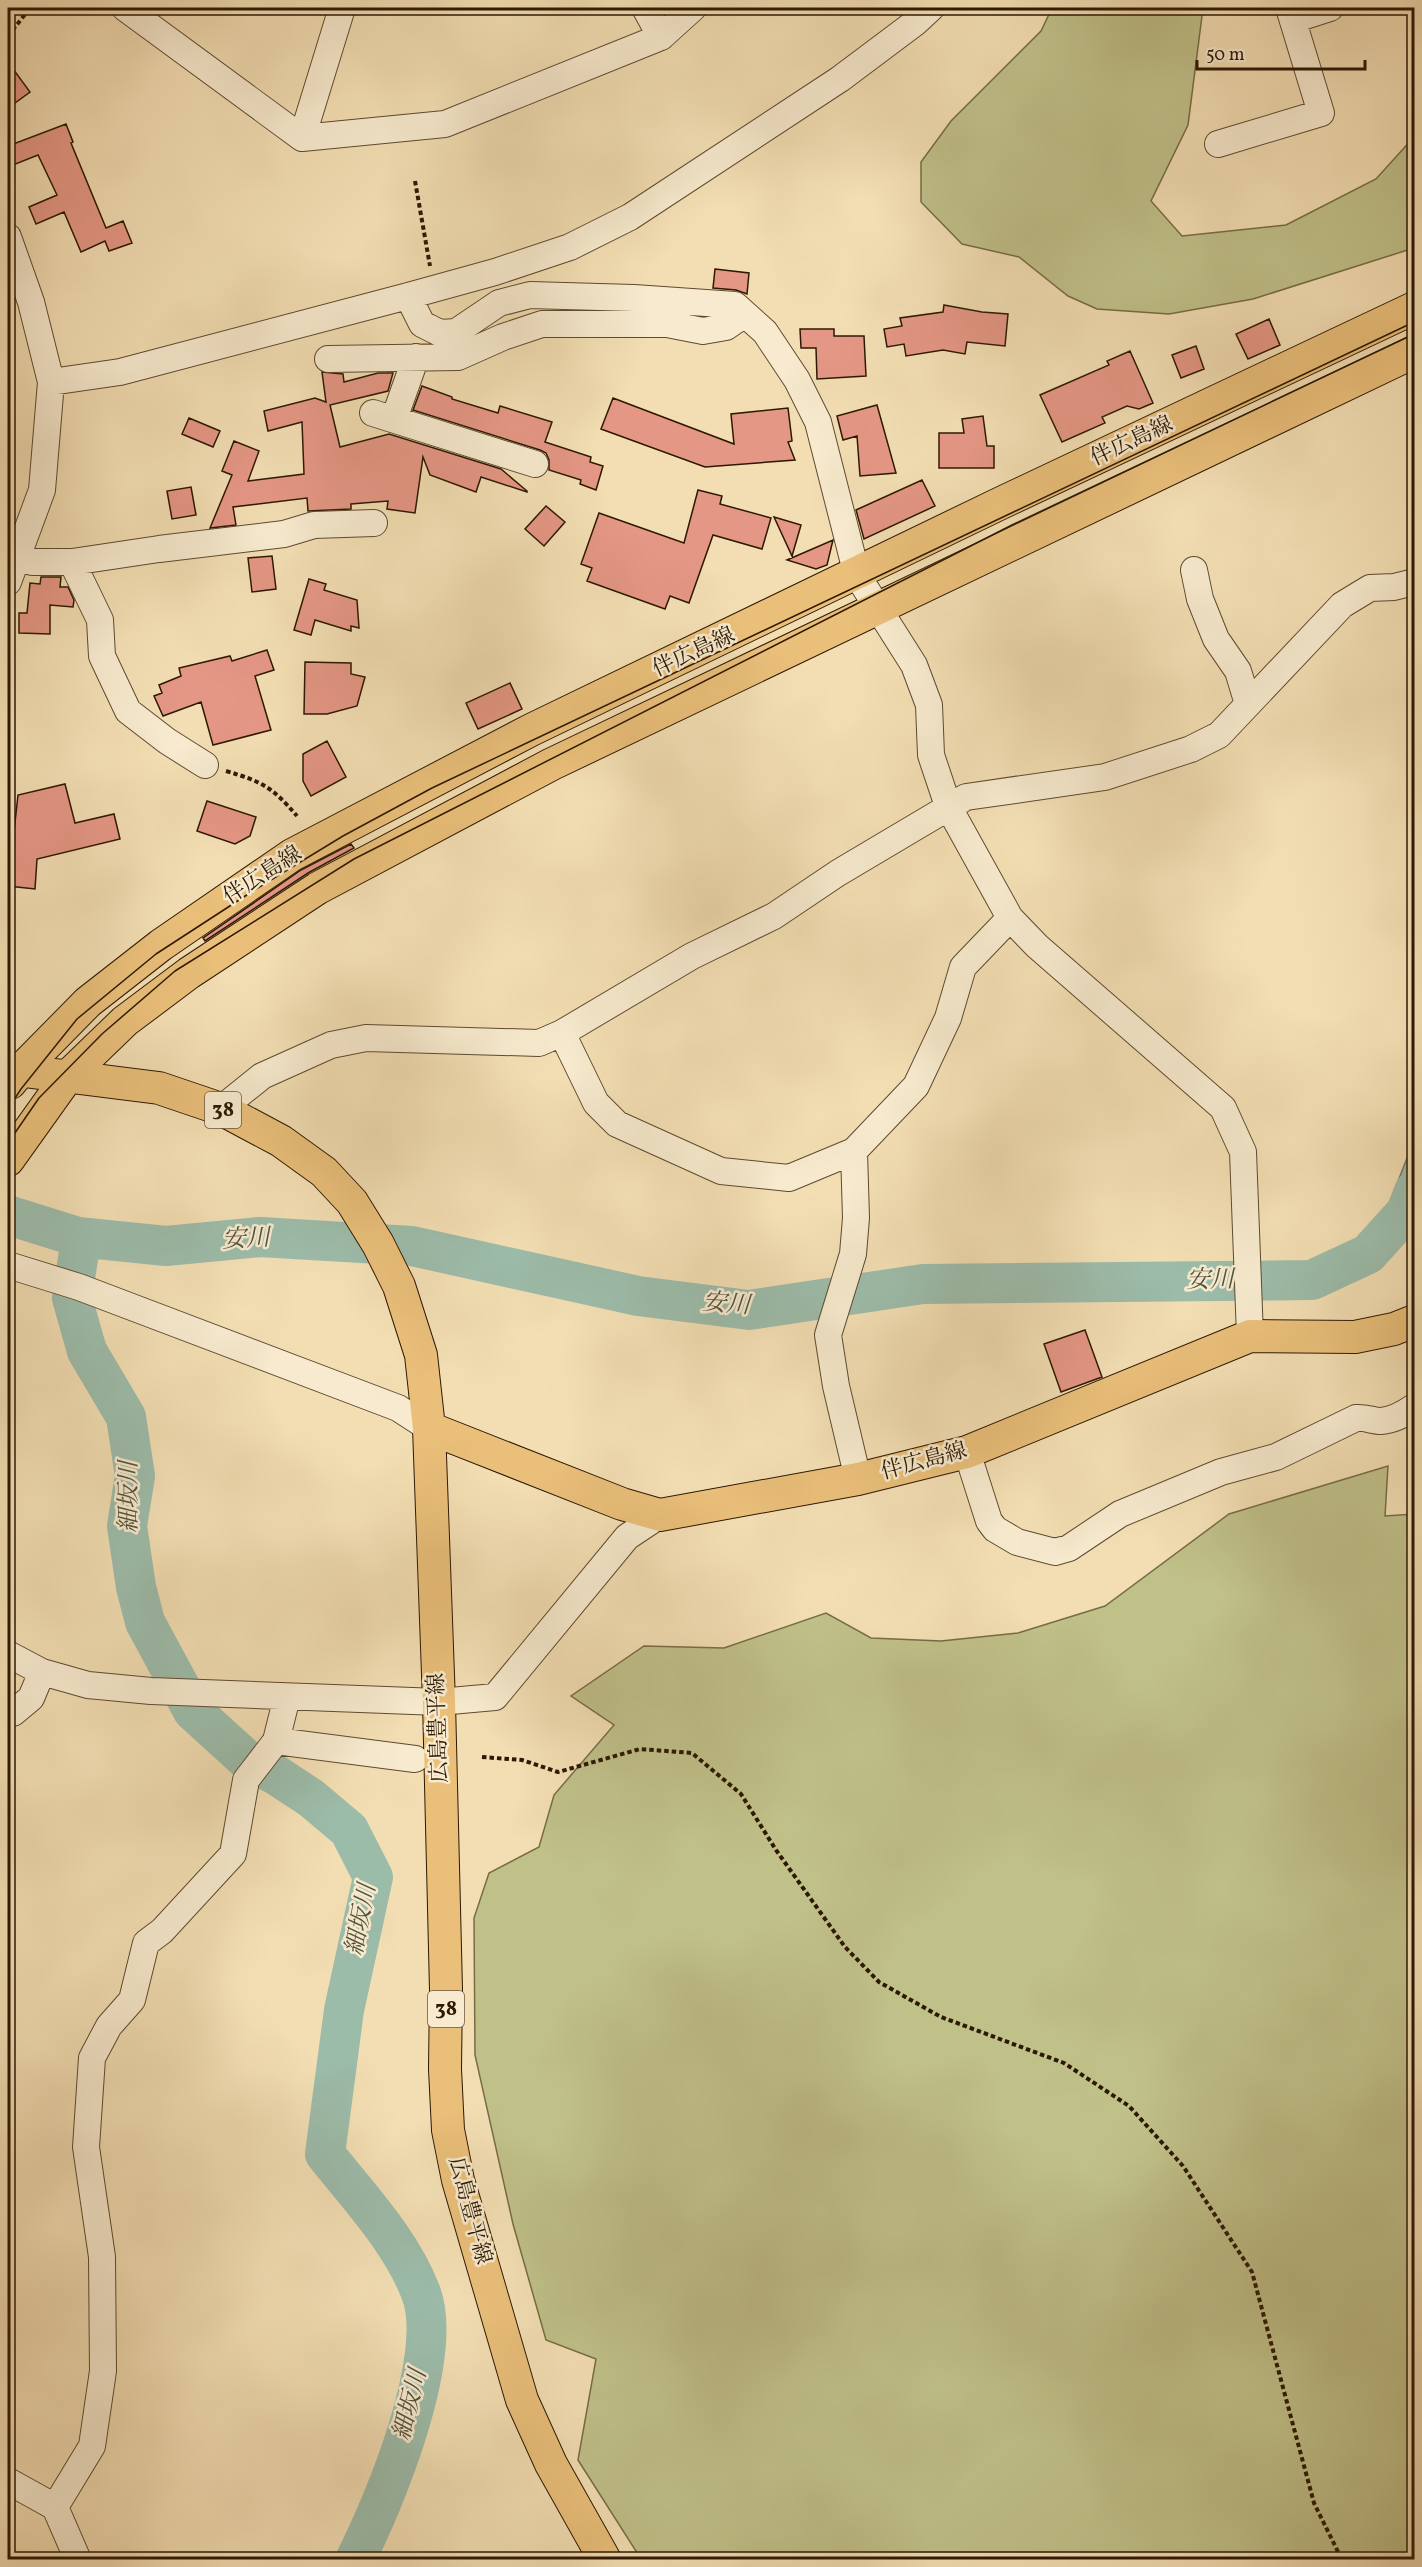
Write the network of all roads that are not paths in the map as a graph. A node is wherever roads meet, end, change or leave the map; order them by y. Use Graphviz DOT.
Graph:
graph roads {
  1 [pos="124,8"];
  2 [pos="342,8"];
  3 [pos="645,8"];
  4 [pos="693,8"];
  5 [pos="932,8"];
  6 [pos="1330,8"];
  7 [pos="1291,14"];
  8 [pos="661,37"];
  9 [pos="302,138"];
  10 [pos="1218,144"];
  11 [pos="8,237"];
  12 [pos="408,296"];
  13 [pos="1414,308"];
  14 [pos="745,314"];
  15 [pos="1414,352"];
  16 [pos="416,357"];
  17 [pos="328,359"];
  18 [pos="51,382"];
  19 [pos="535,464"];
  20 [pos="374,523"];
  21 [pos="17,557"];
  22 [pos="72,562"];
  23 [pos="1194,570"];
  24 [pos="857,575"];
  25 [pos="8,582"];
  26 [pos="1414,582"];
  27 [pos="879,609"];
  28 [pos="1248,704"];
  29 [pos="531,730"];
  30 [pos="552,764"];
  31 [pos="205,765"];
  32 [pos="948,807"];
  33 [pos="1010,918"];
  34 [pos="562,1033"];
  35 [pos="12,1076"];
  36 [pos="68,1076"];
  37 [pos="221,1109"];
  38 [pos="854,1151"];
  39 [pos="8,1160"];
  40 [pos="8,1265"];
  41 [pos="1414,1321"];
  42 [pos="1250,1328"];
  43 [pos="1414,1407"];
  44 [pos="429,1428"];
  45 [pos="967,1452"];
  46 [pos="858,1479"];
  47 [pos="660,1515"];
  48 [pos="8,1654"];
  49 [pos="42,1672"];
  50 [pos="287,1697"];
  51 [pos="439,1702"];
  52 [pos="8,1712"];
  53 [pos="271,1746"];
  54 [pos="415,1759"];
  55 [pos="8,2481"];
  56 [pos="55,2508"];
  57 [pos="78,2559"];
  58 [pos="605,2559"];
  1 -- 9 [label="street"];
  2 -- 9 [label="street"];
  3 -- 8 [label="street"];
  4 -- 8 [label="street"];
  5 -- 12 [label="street"];
  6 -- 7 [label="street"];
  7 -- 10 [label="street"];
  8 -- 9 [label="street"];
  11 -- 18 [label="street"];
  12 -- 14 [label="street"];
  12 -- 18 [label="street"];
  13 -- 24 [label="main road, 伴広島線"];
  14 -- 16 [label="street"];
  14 -- 24 [label="street"];
  15 -- 27 [label="main road, 伴広島線"];
  16 -- 17 [label="street"];
  16 -- 19 [label="street"];
  18 -- 21 [label="street"];
  20 -- 22 [label="street"];
  21 -- 22 [label="street"];
  21 -- 25 [label="street"];
  22 -- 31 [label="street"];
  23 -- 28 [label="street"];
  24 -- 27 [label="street"];
  24 -- 29 [label="main road, 伴広島線"];
  26 -- 28 [label="street"];
  27 -- 30 [label="main road, 伴広島線"];
  27 -- 32 [label="street"];
  28 -- 32 [label="street"];
  29 -- 30 [label="main road"];
  29 -- 35 [label="main road, 伴広島線"];
  30 -- 36 [label="main road, 伴広島線"];
  32 -- 33 [label="street"];
  32 -- 34 [label="street"];
  33 -- 38 [label="street"];
  33 -- 42 [label="street"];
  34 -- 37 [label="street"];
  34 -- 38 [label="street"];
  35 -- 36 [label="main road, 広島豊平線 / 38"];
  36 -- 37 [label="main road, 広島豊平線 / 38"];
  36 -- 39 [label="main road"];
  37 -- 44 [label="main road, 広島豊平線 / 38"];
  38 -- 46 [label="street"];
  40 -- 44 [label="street"];
  41 -- 42 [label="main road, 伴広島線"];
  42 -- 45 [label="main road, 伴広島線"];
  43 -- 45 [label="street"];
  44 -- 47 [label="main road, 伴広島線"];
  44 -- 51 [label="main road, 広島豊平線 / 38"];
  45 -- 46 [label="main road, 伴広島線"];
  46 -- 47 [label="main road, 伴広島線"];
  47 -- 51 [label="street"];
  48 -- 49 [label="street"];
  49 -- 50 [label="street"];
  49 -- 52 [label="street"];
  50 -- 51 [label="street"];
  50 -- 53 [label="street"];
  51 -- 58 [label="main road, 広島豊平線 / 38"];
  53 -- 54 [label="street"];
  53 -- 56 [label="street"];
  55 -- 56 [label="street"];
  56 -- 57 [label="street"];
}
